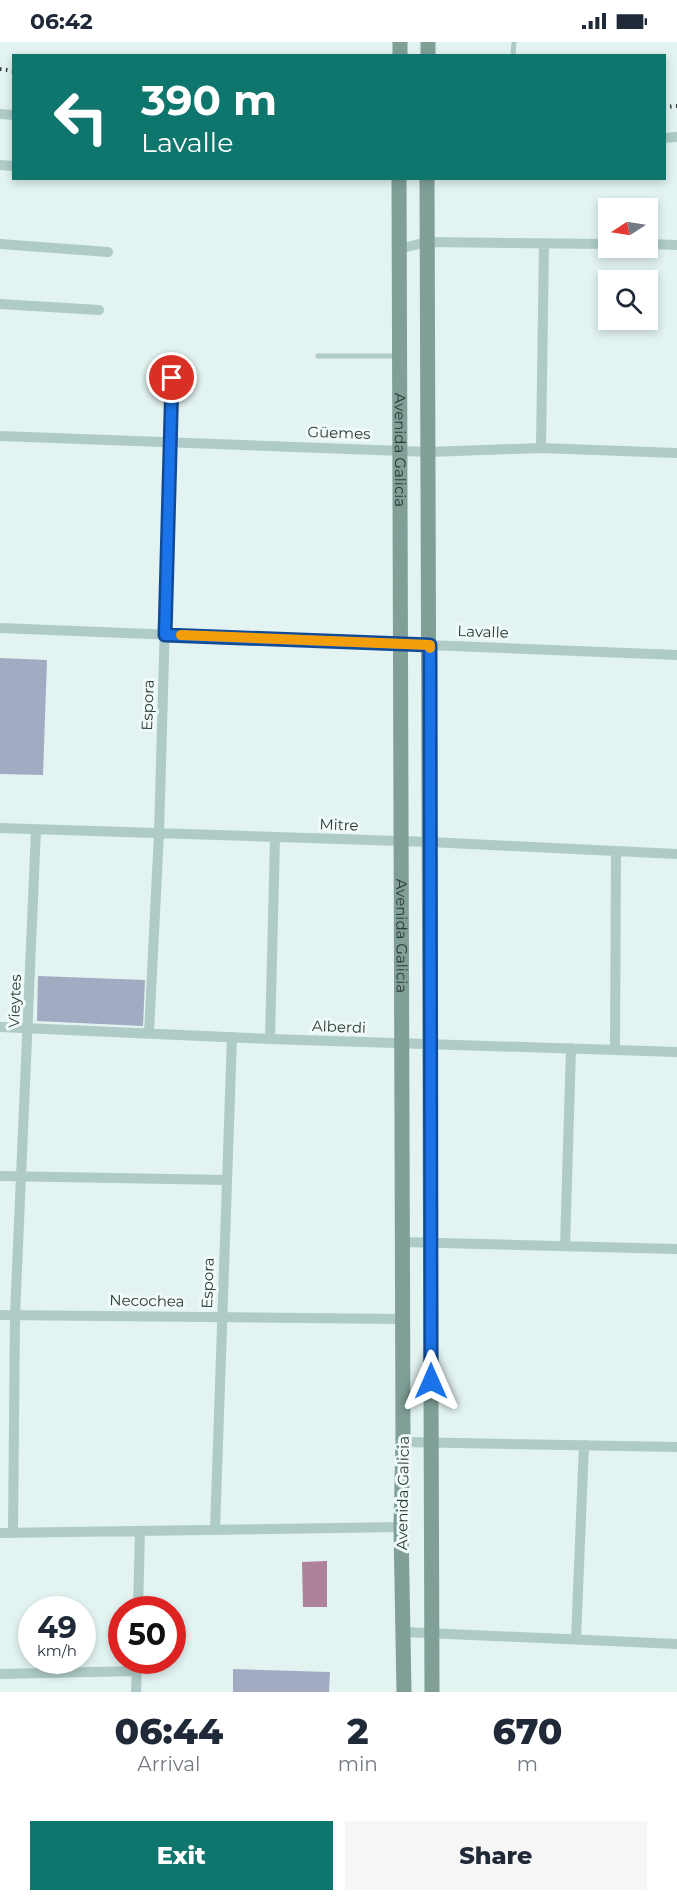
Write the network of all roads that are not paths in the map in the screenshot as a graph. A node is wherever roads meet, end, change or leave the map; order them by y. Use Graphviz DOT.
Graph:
graph roads {
  1 [pos="399,180"];
  2 [pos="427,180"];
  3 [pos="427,242"];
  4 [pos="544,243"];
  5 [pos="0,244"];
  6 [pos="598,244"];
  7 [pos="658,244"];
  8 [pos="677,245"];
  9 [pos="399,249"];
  10 [pos="108,252"];
  11 [pos="0,304"];
  12 [pos="99,310"];
  13 [pos="318,356"];
  14 [pos="400,356"];
  15 [pos="172,378"];
  16 [pos="0,436"];
  17 [pos="171,442"];
  18 [pos="541,448"];
  19 [pos="400,451"];
  20 [pos="429,452"];
  21 [pos="677,453"];
  22 [pos="0,628"];
  23 [pos="165,635"];
  24 [pos="400,644"];
  25 [pos="430,645"];
  26 [pos="677,655"];
  27 [pos="0,828"];
  28 [pos="36,830"];
  29 [pos="159,833"];
  30 [pos="275,838"];
  31 [pos="401,842"];
  32 [pos="430,842"];
  33 [pos="616,853"];
  34 [pos="677,854"];
  35 [pos="0,1027"];
  36 [pos="29,1028"];
  37 [pos="150,1033"];
  38 [pos="232,1037"];
  39 [pos="270,1039"];
  40 [pos="401,1044"];
  41 [pos="428,1045"];
  42 [pos="571,1048"];
  43 [pos="615,1050"];
  44 [pos="677,1052"];
  45 [pos="0,1176"];
  46 [pos="23,1177"];
  47 [pos="227,1180"];
  48 [pos="402,1242"];
  49 [pos="430,1243"];
  50 [pos="565,1246"];
  51 [pos="677,1249"];
  52 [pos="0,1315"];
  53 [pos="15,1315"];
  54 [pos="222,1317"];
  55 [pos="401,1319"];
  56 [pos="403,1442"];
  57 [pos="431,1442"];
  58 [pos="584,1445"];
  59 [pos="677,1447"];
  60 [pos="401,1527"];
  61 [pos="215,1530"];
  62 [pos="140,1531"];
  63 [pos="13,1532"];
  64 [pos="0,1533"];
  65 [pos="138,1596"];
  66 [pos="404,1632"];
  67 [pos="433,1633"];
  68 [pos="576,1639"];
  69 [pos="677,1644"];
  70 [pos="108,1668"];
  71 [pos="0,1674"];
  72 [pos="137,1674"];
  73 [pos="136,1692"];
  74 [pos="404,1692"];
  75 [pos="432,1692"];
  1 -- 9 [label="main road, Avenida Galicia"];
  2 -- 3 [label="main road, Avenida Galicia"];
  3 -- 4 [label="street"];
  3 -- 9 [label="street"];
  3 -- 20 [label="main road, Avenida Galicia"];
  4 -- 6 [label="street"];
  4 -- 18 [label="street"];
  5 -- 10 [label="street"];
  7 -- 8 [label="street"];
  9 -- 14 [label="main road, Avenida Galicia"];
  11 -- 12 [label="street"];
  13 -- 14 [label="lane"];
  14 -- 19 [label="main road, Avenida Galicia"];
  15 -- 17 [label="street, Espora"];
  16 -- 17 [label="street, Güemes"];
  17 -- 19 [label="street, Güemes"];
  17 -- 23 [label="street, Espora"];
  18 -- 20 [label="street, Güemes"];
  18 -- 21 [label="street, Güemes"];
  19 -- 20 [label="street, Güemes"];
  19 -- 24 [label="main road, Avenida Galicia"];
  20 -- 25 [label="main road, Avenida Galicia"];
  22 -- 23 [label="street, Lavalle"];
  23 -- 24 [label="street, Lavalle"];
  23 -- 29 [label="street, Espora"];
  24 -- 25 [label="street, Lavalle"];
  24 -- 31 [label="main road, Avenida Galicia"];
  25 -- 26 [label="street, Lavalle"];
  25 -- 32 [label="main road, Avenida Galicia"];
  27 -- 28 [label="street, Mitre"];
  28 -- 29 [label="street, Mitre"];
  28 -- 36 [label="street, Vieytes"];
  29 -- 30 [label="street, Mitre"];
  29 -- 37 [label="street, Espora"];
  30 -- 31 [label="street, Mitre"];
  30 -- 39 [label="street"];
  31 -- 32 [label="street, Mitre"];
  31 -- 40 [label="main road, Avenida Galicia"];
  32 -- 33 [label="street, Mitre"];
  32 -- 41 [label="main road, Avenida Galicia"];
  33 -- 34 [label="street, Mitre"];
  33 -- 43 [label="street"];
  35 -- 36 [label="street, Alberdi"];
  36 -- 37 [label="street, Alberdi"];
  36 -- 46 [label="street, Vieytes"];
  37 -- 38 [label="street, Alberdi"];
  38 -- 39 [label="street, Alberdi"];
  38 -- 47 [label="street, Espora"];
  39 -- 40 [label="street, Alberdi"];
  40 -- 41 [label="street, Alberdi"];
  40 -- 48 [label="main road, Avenida Galicia"];
  41 -- 42 [label="street, Alberdi"];
  41 -- 49 [label="main road, Avenida Galicia"];
  42 -- 43 [label="street, Alberdi"];
  42 -- 50 [label="street"];
  43 -- 44 [label="street, Alberdi"];
  45 -- 46 [label="street"];
  46 -- 47 [label="street"];
  46 -- 53 [label="street, Vieytes"];
  47 -- 54 [label="street, Espora"];
  48 -- 49 [label="street"];
  48 -- 55 [label="main road, Avenida Galicia"];
  49 -- 50 [label="street"];
  49 -- 57 [label="main road, Avenida Galicia"];
  50 -- 51 [label="street"];
  52 -- 53 [label="street, Necochea"];
  53 -- 54 [label="street, Necochea"];
  53 -- 63 [label="street, Vieytes"];
  54 -- 55 [label="street, Necochea"];
  54 -- 61 [label="street, Espora"];
  55 -- 56 [label="main road, Avenida Galicia"];
  56 -- 57 [label="street"];
  56 -- 60 [label="main road, Avenida Galicia"];
  57 -- 58 [label="street"];
  57 -- 67 [label="main road, Avenida Galicia"];
  58 -- 59 [label="street"];
  58 -- 68 [label="street"];
  60 -- 61 [label="street"];
  60 -- 66 [label="main road, Avenida Galicia"];
  61 -- 62 [label="street"];
  62 -- 63 [label="street"];
  62 -- 65 [label="street"];
  63 -- 64 [label="street"];
  66 -- 67 [label="street"];
  66 -- 74 [label="main road, Avenida Galicia"];
  67 -- 68 [label="street"];
  67 -- 75 [label="main road, Avenida Galicia"];
  68 -- 69 [label="street"];
  70 -- 71 [label="street"];
  72 -- 73 [label="street"];
}
